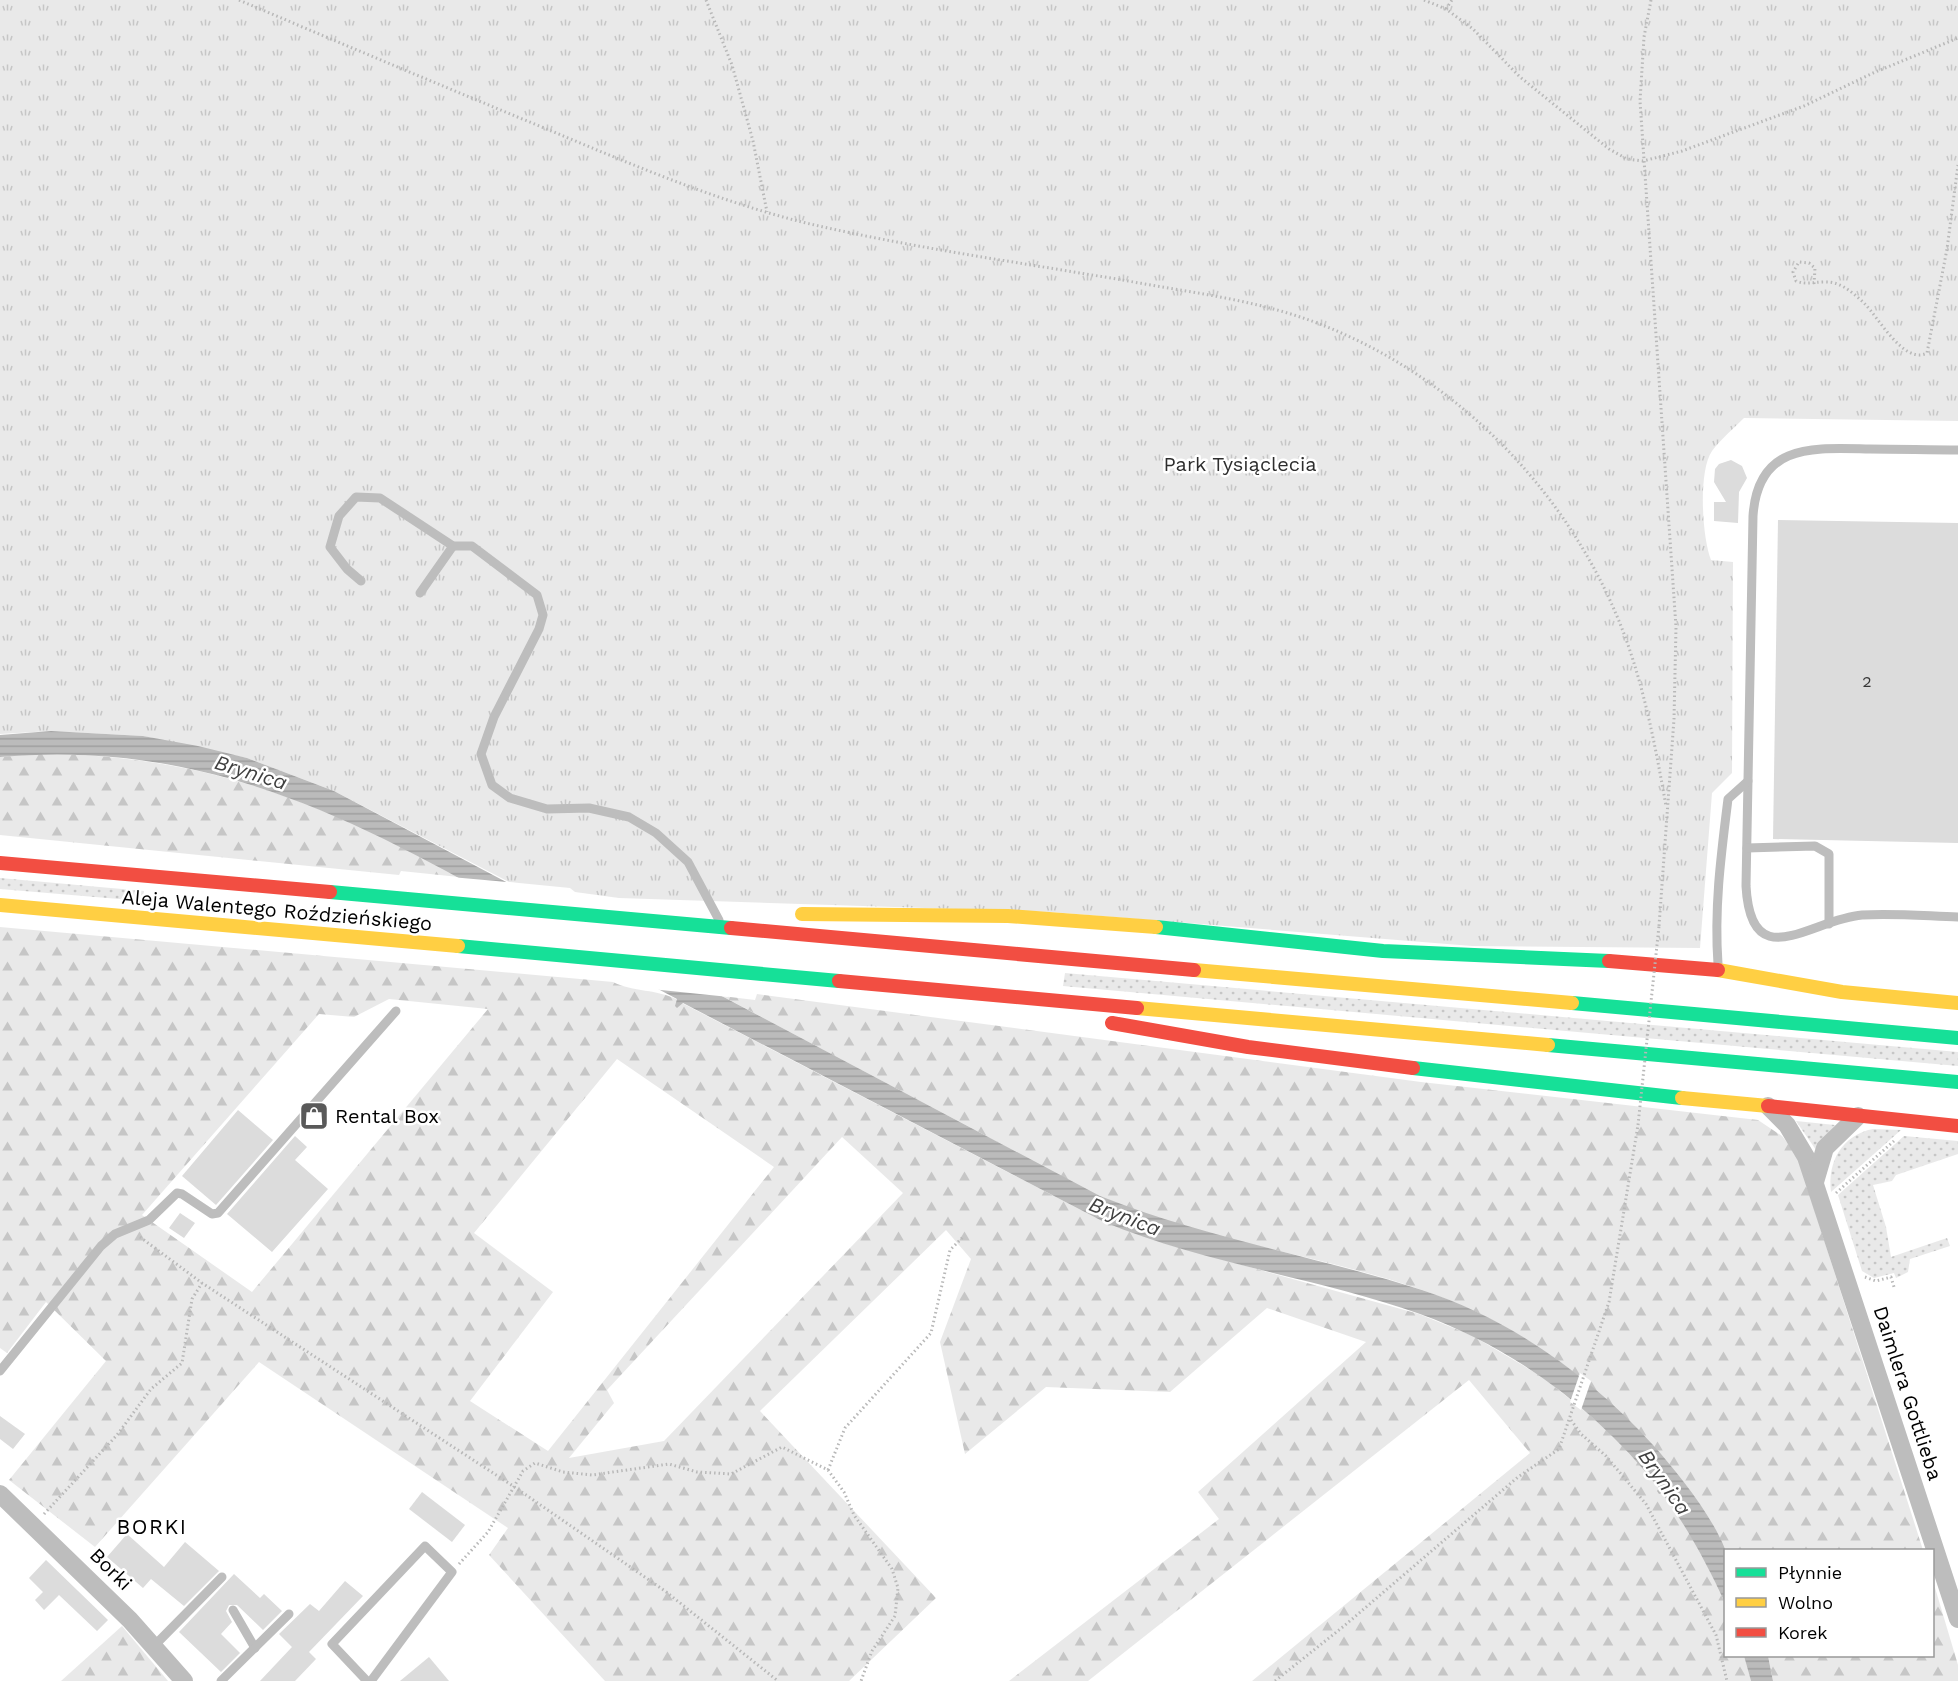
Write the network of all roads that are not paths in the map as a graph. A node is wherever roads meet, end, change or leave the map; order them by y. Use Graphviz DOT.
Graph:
graph roads {
  1 [pos="1958,450"];
  2 [pos="453,546"];
  3 [pos="361,581"];
  4 [pos="420,593"];
  5 [pos="1748,781"];
  6 [pos="1747,848"];
  7 [pos="0,863"];
  8 [pos="0,905"];
  9 [pos="793,914"];
  10 [pos="1958,917"];
  11 [pos="770,919"];
  12 [pos="1829,924"];
  13 [pos="723,928"];
  14 [pos="1718,970"];
  15 [pos="984,994"];
  16 [pos="1958,1003"];
  17 [pos="396,1011"];
  18 [pos="1958,1038"];
  19 [pos="1958,1082"];
  20 [pos="1768,1106"];
  21 [pos="1858,1116"];
  22 [pos="1958,1126"];
  23 [pos="1815,1182"];
  24 [pos="0,1371"];
  25 [pos="0,1494"];
  26 [pos="222,1577"];
  27 [pos="233,1610"];
  28 [pos="290,1614"];
  29 [pos="1958,1619"];
  30 [pos="154,1646"];
  31 [pos="255,1648"];
  32 [pos="184,1681"];
  33 [pos="221,1681"];
  34 [pos="369,1681"];
  1 -- 5 [label="lane"];
  2 -- 3 [label="lane"];
  2 -- 4 [label="lane"];
  2 -- 13 [label="lane"];
  5 -- 6 [label="lane"];
  5 -- 14 [label="lane"];
  6 -- 12 [label="lane"];
  6 -- 12 [label="lane"];
  7 -- 13 [label="main road, Aleja Walentego Roździeńskiego"];
  8 -- 15 [label="main road, Aleja Walentego Roździeńskiego"];
  9 -- 14 [label="main road"];
  10 -- 12 [label="lane"];
  11 -- 13 [label="main road"];
  13 -- 18 [label="main road, Aleja Walentego Roździeńskiego"];
  14 -- 16 [label="main road"];
  15 -- 19 [label="main road"];
  15 -- 20 [label="main road"];
  17 -- 24 [label="lane"];
  20 -- 21 [label="main road"];
  20 -- 23 [label="street, Daimlera Gottlieba"];
  21 -- 22 [label="main road"];
  21 -- 23 [label="street"];
  23 -- 29 [label="street, Daimlera Gottlieba"];
  25 -- 30 [label="street, Borki"];
  26 -- 30 [label="lane"];
  27 -- 31 [label="lane"];
  28 -- 31 [label="lane"];
  30 -- 32 [label="street, Borki"];
  31 -- 33 [label="lane"];
  34 -- 34 [label="lane"];
}
